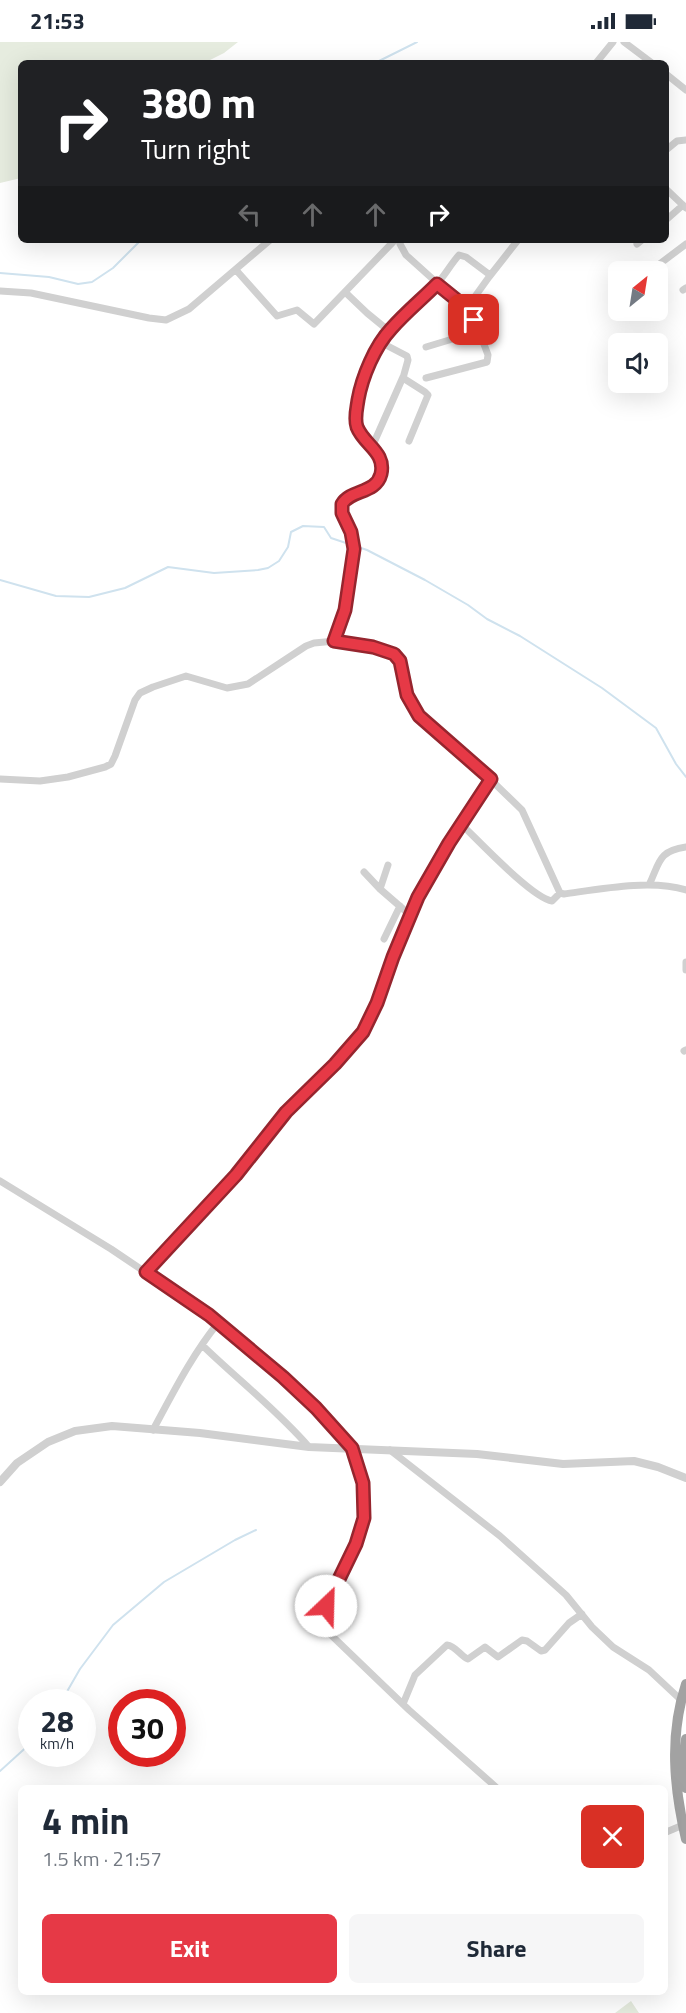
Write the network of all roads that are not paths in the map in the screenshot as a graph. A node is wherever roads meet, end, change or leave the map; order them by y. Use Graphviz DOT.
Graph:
graph roads {
  1 [pos="613,42"];
  2 [pos="624,42"];
  3 [pos="598,60"];
  4 [pos="648,60"];
  5 [pos="669,76"];
  6 [pos="686,90"];
  7 [pos="686,140"];
  8 [pos="669,148"];
  9 [pos="669,192"];
  10 [pos="685,207"];
  11 [pos="669,218"];
  12 [pos="267,243"];
  13 [pos="393,243"];
  14 [pos="395,243"];
  15 [pos="516,243"];
  16 [pos="686,244"];
  17 [pos="664,261"];
  18 [pos="236,270"];
  19 [pos="490,275"];
  20 [pos="437,284"];
  21 [pos="0,291"];
  22 [pos="345,292"];
  23 [pos="466,309"];
  24 [pos="389,331"];
  25 [pos="479,331"];
  26 [pos="382,343"];
  27 [pos="426,347"];
  28 [pos="403,377"];
  29 [pos="426,378"];
  30 [pos="409,441"];
  31 [pos="372,447"];
  32 [pos="334,641"];
  33 [pos="0,779"];
  34 [pos="491,779"];
  35 [pos="461,824"];
  36 [pos="686,847"];
  37 [pos="388,865"];
  38 [pos="364,872"];
  39 [pos="650,885"];
  40 [pos="380,889"];
  41 [pos="686,890"];
  42 [pos="560,893"];
  43 [pos="400,906"];
  44 [pos="410,915"];
  45 [pos="384,939"];
  46 [pos="686,962"];
  47 [pos="686,970"];
  48 [pos="0,1181"];
  49 [pos="146,1272"];
  50 [pos="218,1323"];
  51 [pos="202,1345"];
  52 [pos="153,1430"];
  53 [pos="309,1447"];
  54 [pos="352,1448"];
  55 [pos="390,1450"];
  56 [pos="686,1478"];
  57 [pos="0,1482"];
  58 [pos="582,1614"];
  59 [pos="686,1684"];
  60 [pos="681,1700"];
  61 [pos="403,1704"];
  62 [pos="686,1739"];
  63 [pos="494,1785"];
  64 [pos="686,1788"];
  65 [pos="683,1825"];
  66 [pos="668,1831"];
  67 [pos="686,1839"];
  1 -- 3 [label="street"];
  2 -- 4 [label="street"];
  5 -- 6 [label="street"];
  7 -- 8 [label="street"];
  9 -- 10 [label="street"];
  10 -- 11 [label="street"];
  12 -- 18 [label="street"];
  13 -- 22 [label="street"];
  14 -- 20 [label="street"];
  15 -- 19 [label="street"];
  16 -- 17 [label="street"];
  18 -- 21 [label="street"];
  18 -- 22 [label="street"];
  19 -- 20 [label="street"];
  19 -- 23 [label="street"];
  20 -- 23 [label="street"];
  20 -- 24 [label="street"];
  22 -- 24 [label="street"];
  23 -- 25 [label="street"];
  24 -- 26 [label="street"];
  25 -- 27 [label="street"];
  25 -- 29 [label="street"];
  26 -- 28 [label="street"];
  26 -- 31 [label="street"];
  28 -- 30 [label="street"];
  28 -- 31 [label="street"];
  31 -- 32 [label="street"];
  32 -- 33 [label="street"];
  32 -- 34 [label="street"];
  34 -- 35 [label="street"];
  34 -- 42 [label="street"];
  35 -- 42 [label="street"];
  35 -- 44 [label="street"];
  36 -- 39 [label="street"];
  37 -- 40 [label="street"];
  38 -- 40 [label="street"];
  39 -- 41 [label="street"];
  39 -- 42 [label="street"];
  40 -- 43 [label="street"];
  43 -- 44 [label="street"];
  43 -- 45 [label="street"];
  44 -- 49 [label="street"];
  46 -- 47 [label="street"];
  48 -- 49 [label="street"];
  49 -- 50 [label="street"];
  50 -- 51 [label="street"];
  50 -- 54 [label="street"];
  51 -- 52 [label="street"];
  51 -- 53 [label="street"];
  52 -- 53 [label="street"];
  52 -- 57 [label="street"];
  53 -- 54 [label="street"];
  54 -- 55 [label="street"];
  54 -- 61 [label="street"];
  55 -- 56 [label="street"];
  55 -- 58 [label="street"];
  58 -- 60 [label="street"];
  58 -- 61 [label="street"];
  59 -- 60 [label="highway"];
  60 -- 65 [label="highway"];
  61 -- 63 [label="street"];
  62 -- 64 [label="highway"];
  65 -- 66 [label="street"];
  65 -- 67 [label="highway"];
}
